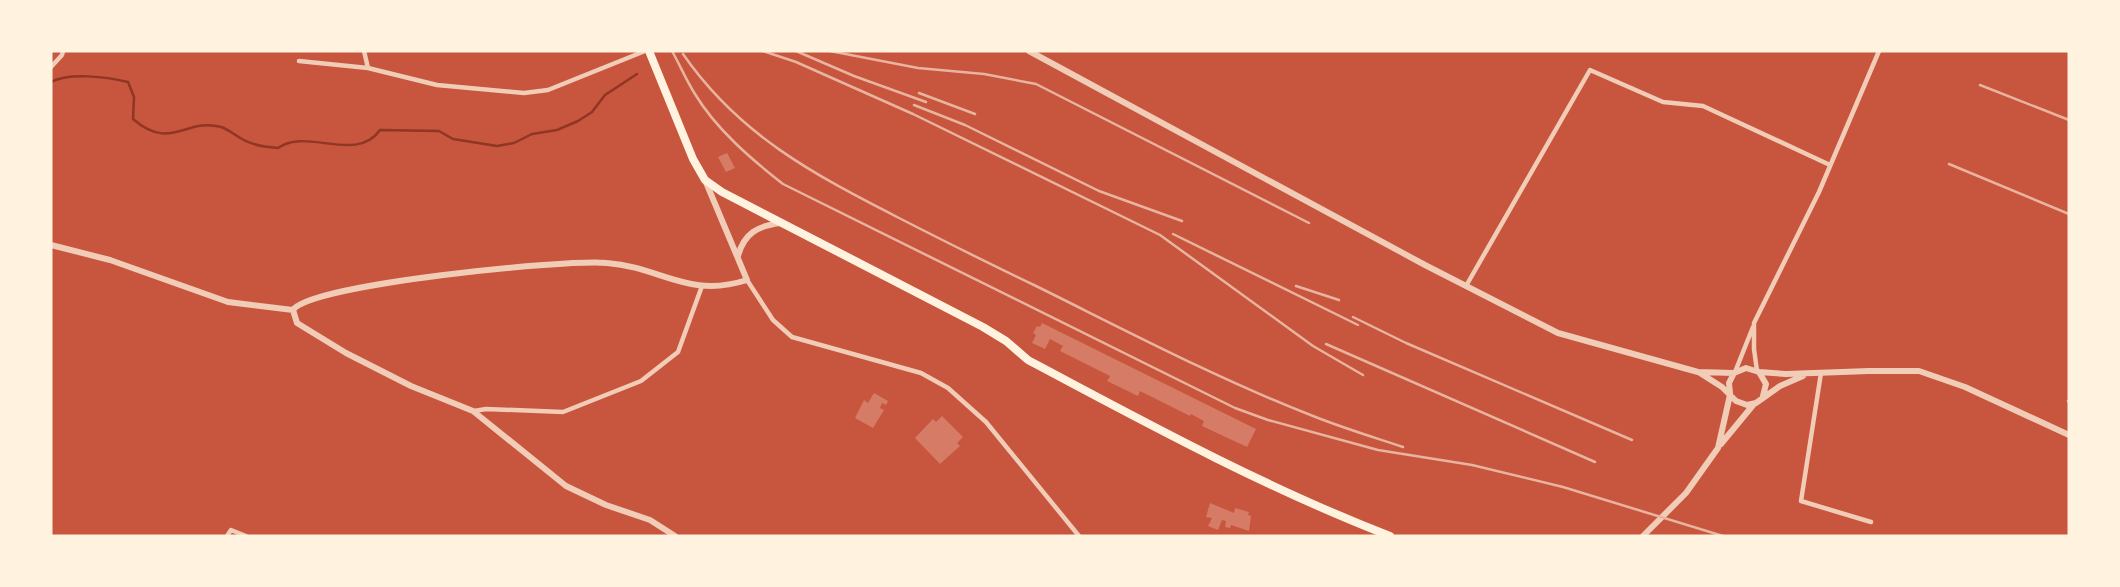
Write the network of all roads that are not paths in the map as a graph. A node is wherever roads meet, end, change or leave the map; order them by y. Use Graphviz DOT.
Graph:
graph roads {
  1 [pos="63,51"];
  2 [pos="364,51"];
  3 [pos="647,51"];
  4 [pos="1029,51"];
  5 [pos="1879,51"];
  6 [pos="299,61"];
  7 [pos="51,67"];
  8 [pos="368,68"];
  9 [pos="1830,165"];
  10 [pos="705,180"];
  11 [pos="754,209"];
  12 [pos="780,223"];
  13 [pos="758,228"];
  14 [pos="51,245"];
  15 [pos="738,256"];
  16 [pos="747,280"];
  17 [pos="702,286"];
  18 [pos="1466,286"];
  19 [pos="293,310"];
  20 [pos="1754,323"];
  21 [pos="1698,372"];
  22 [pos="1735,372"];
  23 [pos="1758,372"];
  24 [pos="1821,373"];
  25 [pos="1807,374"];
  26 [pos="1730,394"];
  27 [pos="1757,402"];
  28 [pos="473,411"];
  29 [pos="2069,435"];
  30 [pos="1717,448"];
  31 [pos="1871,522"];
  32 [pos="227,536"];
  33 [pos="246,536"];
  34 [pos="675,536"];
  35 [pos="1079,536"];
  36 [pos="1390,536"];
  37 [pos="1643,536"];
  1 -- 7 [label="street"];
  2 -- 8 [label="street"];
  3 -- 8 [label="street"];
  3 -- 10 [label="main road"];
  4 -- 18 [label="street"];
  5 -- 9 [label="street"];
  6 -- 8 [label="street"];
  9 -- 18 [label="street"];
  9 -- 20 [label="street"];
  10 -- 11 [label="main road"];
  10 -- 15 [label="street"];
  11 -- 12 [label="main road"];
  11 -- 13 [label="street"];
  12 -- 13 [label="street"];
  12 -- 36 [label="main road"];
  13 -- 15 [label="street"];
  14 -- 19 [label="street"];
  15 -- 16 [label="street"];
  16 -- 17 [label="street"];
  16 -- 35 [label="street"];
  17 -- 19 [label="street"];
  17 -- 28 [label="street"];
  18 -- 21 [label="street"];
  19 -- 28 [label="street"];
  20 -- 22 [label="street"];
  20 -- 23 [label="street"];
  21 -- 22 [label="street"];
  21 -- 26 [label="street"];
  22 -- 23 [label="street"];
  22 -- 26 [label="street"];
  23 -- 25 [label="street"];
  23 -- 27 [label="street"];
  24 -- 25 [label="street"];
  24 -- 29 [label="street"];
  24 -- 31 [label="street"];
  25 -- 27 [label="street"];
  26 -- 27 [label="street"];
  26 -- 30 [label="street"];
  27 -- 30 [label="street"];
  28 -- 34 [label="street"];
  30 -- 37 [label="street"];
  32 -- 33 [label="street"];
}
